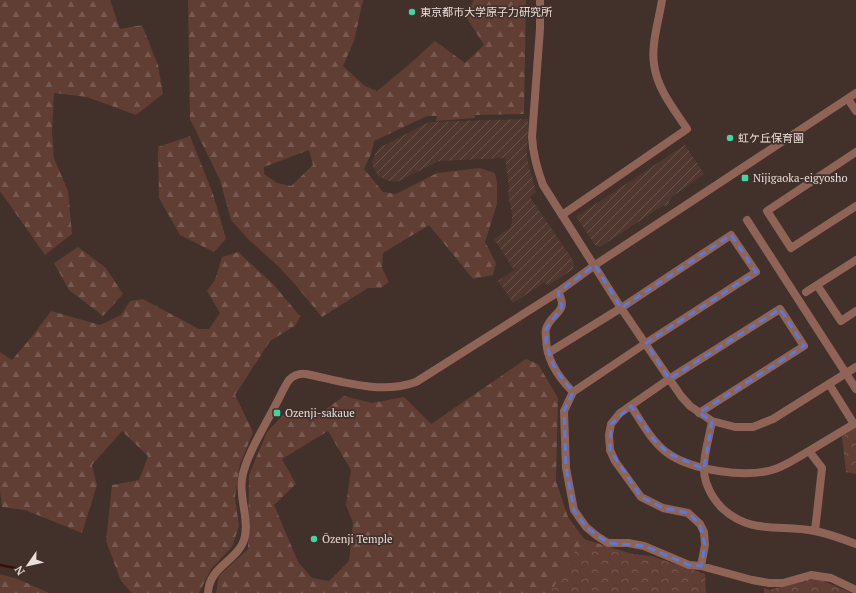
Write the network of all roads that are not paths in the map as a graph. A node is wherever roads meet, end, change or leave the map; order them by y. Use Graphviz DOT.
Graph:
graph roads {
  1 [pos="540,0"];
  2 [pos="662,0"];
  3 [pos="856,93"];
  4 [pos="848,99"];
  5 [pos="856,112"];
  6 [pos="856,152"];
  7 [pos="856,206"];
  8 [pos="562,215"];
  9 [pos="748,220"];
  10 [pos="856,260"];
  11 [pos="595,265"];
  12 [pos="816,285"];
  13 [pos="558,292"];
  14 [pos="806,292"];
  15 [pos="622,308"];
  16 [pos="856,311"];
  17 [pos="646,343"];
  18 [pos="548,353"];
  19 [pos="856,367"];
  20 [pos="846,374"];
  21 [pos="670,379"];
  22 [pos="829,384"];
  23 [pos="856,388"];
  24 [pos="573,392"];
  25 [pos="632,406"];
  26 [pos="699,413"];
  27 [pos="712,421"];
  28 [pos="809,451"];
  29 [pos="704,469"];
  30 [pos="815,531"];
  31 [pos="856,544"];
  32 [pos="701,566"];
  33 [pos="856,590"];
  34 [pos="208,593"];
  1 -- 8 [label="street"];
  2 -- 8 [label="street"];
  3 -- 4 [label="street"];
  4 -- 5 [label="street"];
  4 -- 11 [label="street"];
  6 -- 7 [label="street"];
  8 -- 11 [label="street"];
  9 -- 20 [label="street"];
  10 -- 12 [label="street"];
  11 -- 13 [label="street"];
  11 -- 15 [label="street"];
  12 -- 14 [label="street"];
  12 -- 16 [label="street"];
  13 -- 18 [label="street"];
  13 -- 34 [label="street"];
  15 -- 17 [label="street"];
  15 -- 17 [label="street"];
  15 -- 18 [label="street"];
  17 -- 21 [label="street"];
  17 -- 24 [label="street"];
  18 -- 24 [label="street"];
  19 -- 20 [label="street"];
  20 -- 22 [label="street"];
  20 -- 23 [label="street"];
  21 -- 25 [label="street"];
  21 -- 26 [label="street"];
  21 -- 26 [label="street"];
  22 -- 27 [label="street"];
  22 -- 28 [label="street"];
  24 -- 32 [label="street"];
  25 -- 29 [label="street"];
  25 -- 32 [label="street"];
  26 -- 27 [label="street"];
  27 -- 29 [label="street"];
  28 -- 29 [label="street"];
  28 -- 30 [label="street"];
  29 -- 30 [label="street"];
  30 -- 31 [label="street"];
  32 -- 33 [label="street"];
}
